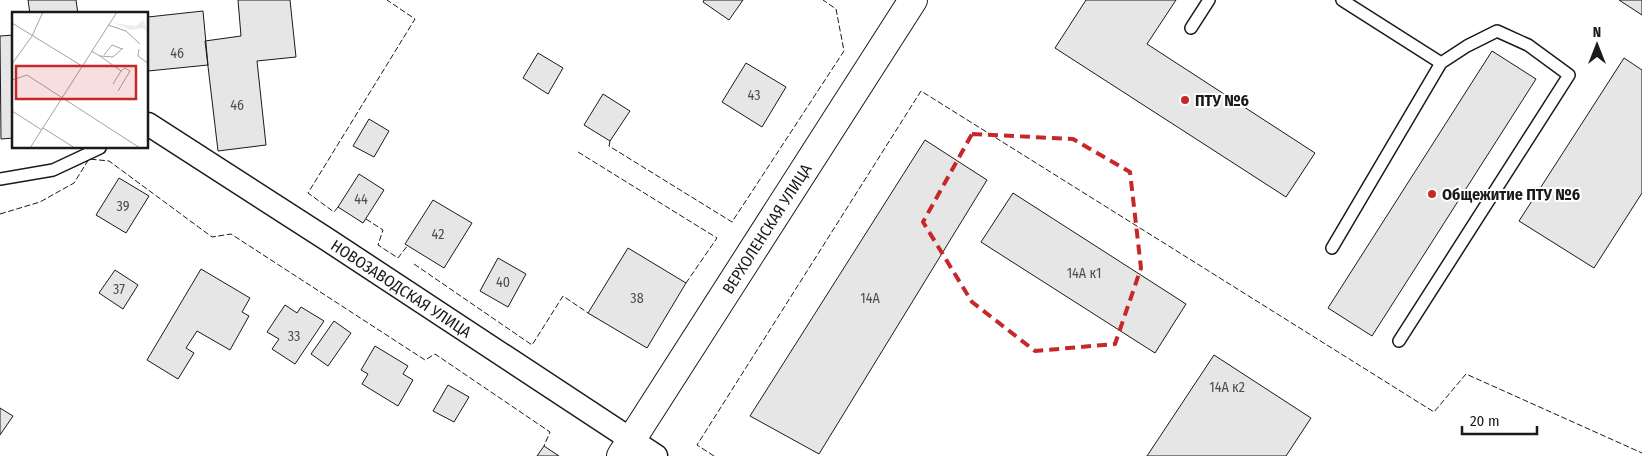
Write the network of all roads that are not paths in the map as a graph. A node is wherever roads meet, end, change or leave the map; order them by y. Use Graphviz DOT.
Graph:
graph roads {
  1 [pos="1209,0"];
  2 [pos="1342,0"];
  3 [pos="907,2"];
  4 [pos="1191,28"];
  5 [pos="1441,63"];
  6 [pos="149,125"];
  7 [pos="98,149"];
  8 [pos="0,179"];
  9 [pos="1332,248"];
  10 [pos="1399,341"];
  11 [pos="626,448"];
  12 [pos="656,456"];
  1 -- 4 [label="lane"];
  2 -- 5 [label="lane"];
  3 -- 11 [label="main road, ВЕРХОЛЕНСКАЯ УЛИЦА"];
  5 -- 9 [label="lane"];
  5 -- 10 [label="lane"];
  6 -- 11 [label="street, НОВОЗАВОДСКАЯ УЛИЦА"];
  7 -- 8 [label="lane"];
  11 -- 12 [label="street, НОВОЗАВОДСКАЯ УЛИЦА"];
}
